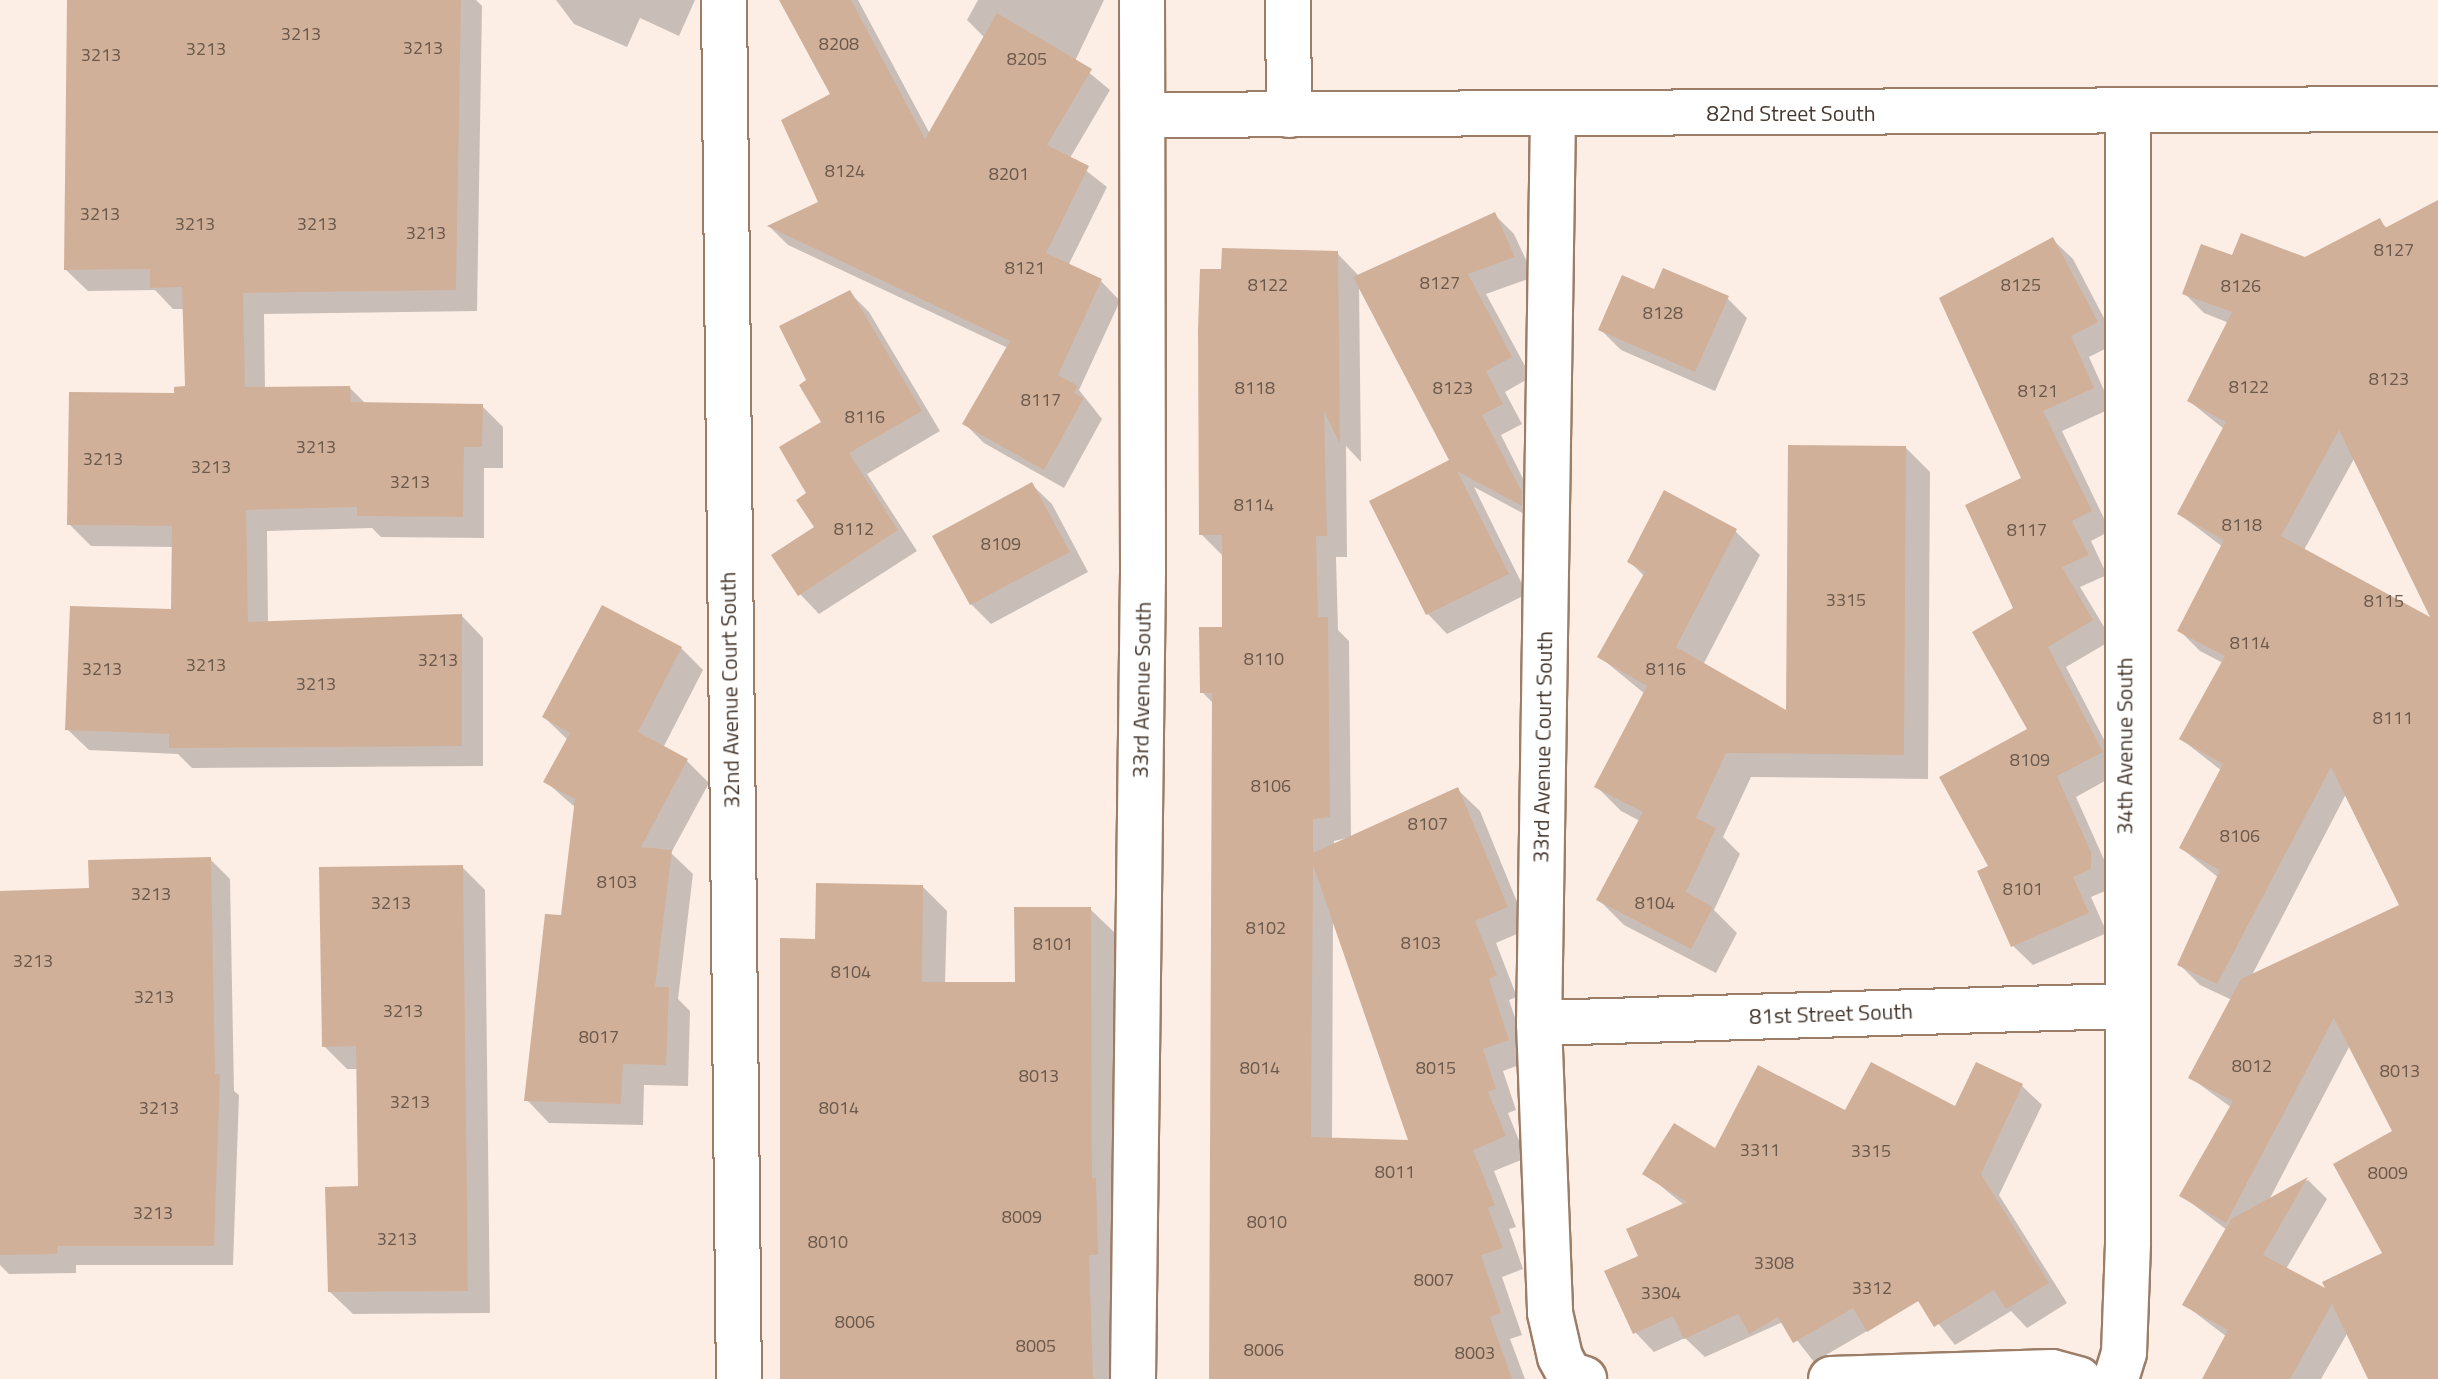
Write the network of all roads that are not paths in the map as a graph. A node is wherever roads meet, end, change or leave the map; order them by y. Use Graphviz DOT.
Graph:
graph roads {
  1 [pos="724,0"];
  2 [pos="1142,0"];
  3 [pos="1288,0"];
  4 [pos="2438,109"];
  5 [pos="2128,111"];
  6 [pos="1144,115"];
  7 [pos="1289,115"];
  8 [pos="1553,116"];
  9 [pos="2124,1006"];
  10 [pos="1539,1023"];
  11 [pos="1576,1376"];
  12 [pos="739,1379"];
  13 [pos="1133,1379"];
  14 [pos="1831,1379"];
  15 [pos="2079,1379"];
  16 [pos="2116,1379"];
  1 -- 12 [label="street, 32nd Avenue Court South"];
  2 -- 6 [label="street, 33rd Avenue South"];
  3 -- 7 [label="street"];
  4 -- 5 [label="street, 82nd Street South"];
  5 -- 8 [label="street, 82nd Street South"];
  5 -- 9 [label="street, 34th Avenue South"];
  6 -- 7 [label="street, 82nd Street South"];
  6 -- 13 [label="street, 33rd Avenue South"];
  7 -- 8 [label="street, 82nd Street South"];
  8 -- 10 [label="street, 33rd Avenue Court South"];
  9 -- 10 [label="street, 81st Street South"];
  9 -- 16 [label="street, 34th Avenue South"];
  10 -- 11 [label="street, 33rd Avenue Court South"];
  14 -- 15 [label="street"];
}
